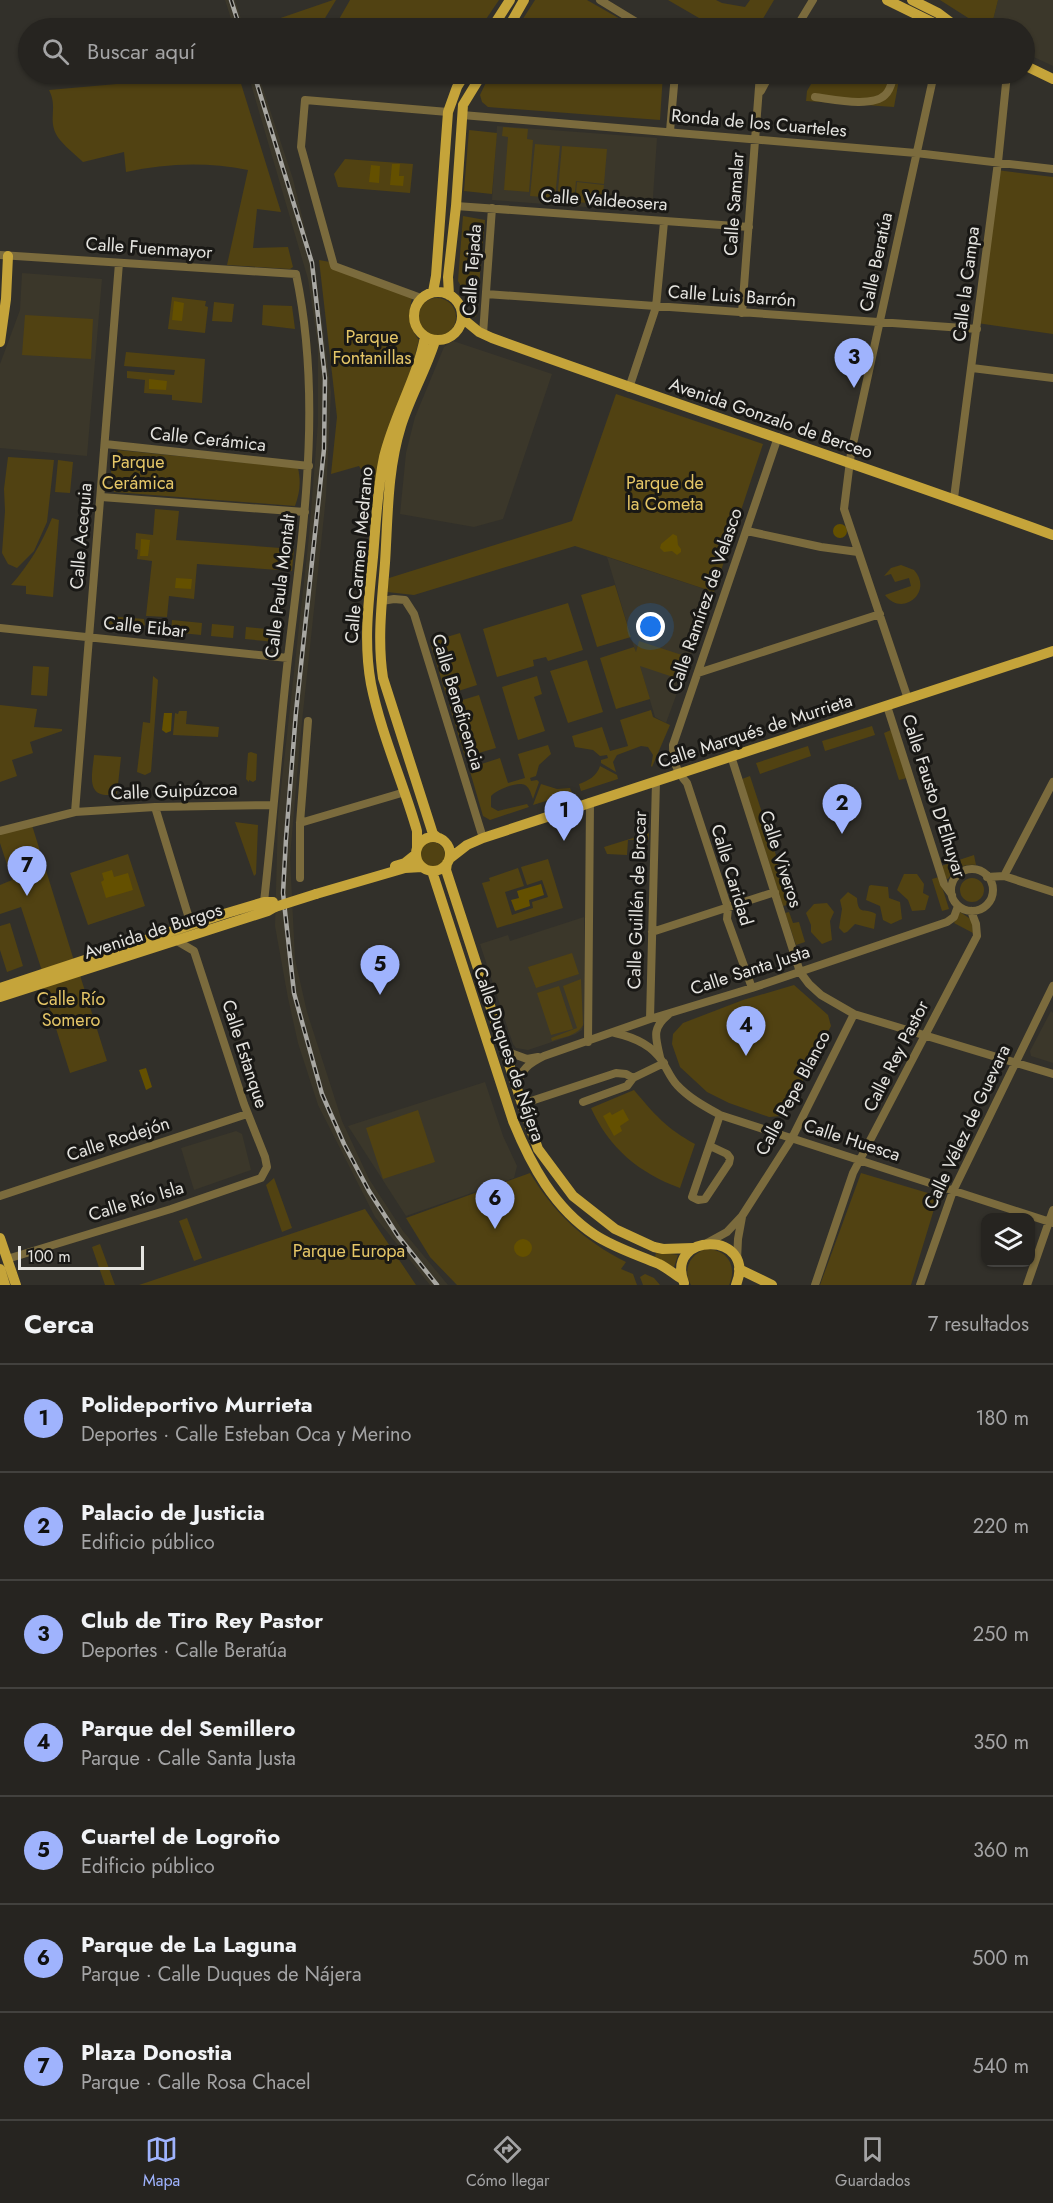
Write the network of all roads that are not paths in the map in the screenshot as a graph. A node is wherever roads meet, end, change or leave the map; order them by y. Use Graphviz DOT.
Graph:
graph roads {
  1 [pos="510,0"];
  2 [pos="524,0"];
  3 [pos="600,0"];
  4 [pos="813,0"];
  5 [pos="887,0"];
  6 [pos="912,0"];
  7 [pos="498,18"];
  8 [pos="514,18"];
  9 [pos="630,18"];
  10 [pos="802,18"];
  11 [pos="924,18"];
  12 [pos="945,18"];
  13 [pos="1035,70"];
  14 [pos="1053,79"];
  15 [pos="459,84"];
  16 [pos="476,84"];
  17 [pos="674,84"];
  18 [pos="759,84"];
  19 [pos="765,84"];
  20 [pos="890,84"];
  21 [pos="932,84"];
  22 [pos="1006,84"];
  23 [pos="758,97"];
  24 [pos="815,97"];
  25 [pos="448,112"];
  26 [pos="462,114"];
  27 [pos="670,131"];
  28 [pos="755,140"];
  29 [pos="916,153"];
  30 [pos="998,162"];
  31 [pos="1053,169"];
  32 [pos="456,206"];
  33 [pos="492,208"];
  34 [pos="664,222"];
  35 [pos="749,227"];
  36 [pos="4,256"];
  37 [pos="119,262"];
  38 [pos="296,274"];
  39 [pos="433,292"];
  40 [pos="486,294"];
  41 [pos="449,295"];
  42 [pos="422,298"];
  43 [pos="656,307"];
  44 [pos="742,313"];
  45 [pos="462,318"];
  46 [pos="880,322"];
  47 [pos="976,329"];
  48 [pos="481,333"];
  49 [pos="454,334"];
  50 [pos="430,339"];
  51 [pos="0,342"];
  52 [pos="972,368"];
  53 [pos="1053,378"];
  54 [pos="629,388"];
  55 [pos="778,437"];
  56 [pos="105,444"];
  57 [pos="850,463"];
  58 [pos="309,466"];
  59 [pos="101,497"];
  60 [pos="954,498"];
  61 [pos="305,512"];
  62 [pos="747,531"];
  63 [pos="1053,535"];
  64 [pos="858,552"];
  65 [pos="382,601"];
  66 [pos="879,614"];
  67 [pos="0,628"];
  68 [pos="90,639"];
  69 [pos="1053,651"];
  70 [pos="288,658"];
  71 [pos="698,673"];
  72 [pos="908,699"];
  73 [pos="887,706"];
  74 [pos="308,721"];
  75 [pos="731,756"];
  76 [pos="678,773"];
  77 [pos="656,781"];
  78 [pos="1053,782"];
  79 [pos="405,792"];
  80 [pos="590,802"];
  81 [pos="273,805"];
  82 [pos="155,807"];
  83 [pos="75,812"];
  84 [pos="300,823"];
  85 [pos="0,831"];
  86 [pos="483,838"];
  87 [pos="441,841"];
  88 [pos="467,845"];
  89 [pos="416,851"];
  90 [pos="448,861"];
  91 [pos="427,869"];
  92 [pos="1004,876"];
  93 [pos="987,877"];
  94 [pos="300,878"];
  95 [pos="315,892"];
  96 [pos="775,892"];
  97 [pos="1053,892"];
  98 [pos="952,895"];
  99 [pos="271,903"];
  100 [pos="958,906"];
  101 [pos="728,908"];
  102 [pos="971,911"];
  103 [pos="188,915"];
  104 [pos="203,927"];
  105 [pos="182,928"];
  106 [pos="652,932"];
  107 [pos="177,940"];
  108 [pos="194,951"];
  109 [pos="800,972"];
  110 [pos="1053,986"];
  111 [pos="0,988"];
  112 [pos="752,988"];
  113 [pos="0,998"];
  114 [pos="670,1013"];
  115 [pos="854,1014"];
  116 [pos="650,1020"];
  117 [pos="615,1033"];
  118 [pos="926,1035"];
  119 [pos="588,1042"];
  120 [pos="505,1051"];
  121 [pos="544,1056"];
  122 [pos="662,1061"];
  123 [pos="1015,1061"];
  124 [pos="1053,1074"];
  125 [pos="633,1078"];
  126 [pos="517,1088"];
  127 [pos="583,1102"];
  128 [pos="522,1104"];
  129 [pos="247,1114"];
  130 [pos="720,1115"];
  131 [pos="792,1138"];
  132 [pos="710,1146"];
  133 [pos="859,1160"];
  134 [pos="267,1167"];
  135 [pos="952,1191"];
  136 [pos="0,1196"];
  137 [pos="1053,1210"];
  138 [pos="742,1216"];
  139 [pos="1051,1222"];
  140 [pos="0,1238"];
  141 [pos="707,1243"];
  142 [pos="693,1248"];
  143 [pos="7,1259"];
  144 [pos="738,1264"];
  145 [pos="0,1269"];
  146 [pos="683,1282"];
  147 [pos="5,1285"];
  148 [pos="16,1285"];
  149 [pos="736,1285"];
  150 [pos="772,1285"];
  151 [pos="815,1285"];
  152 [pos="920,1285"];
  153 [pos="1027,1285"];
  1 -- 7 [label="main road"];
  2 -- 8 [label="main road"];
  3 -- 9 [label="street"];
  4 -- 10 [label="street"];
  5 -- 11 [label="main road"];
  6 -- 12 [label="main road"];
  13 -- 14 [label="main road"];
  15 -- 25 [label="main road"];
  16 -- 26 [label="main road"];
  17 -- 27 [label="street"];
  18 -- 23 [label="street, Calle Samalar"];
  19 -- 23 [label="street, Calle Samalar"];
  20 -- 24 [label="street"];
  21 -- 29 [label="street, Calle Beratúa"];
  22 -- 30 [label="street, Calle la Campa"];
  23 -- 28 [label="street, Calle Samalar"];
  25 -- 39 [label="main road"];
  25 -- 42 [label="street"];
  26 -- 27 [label="street, Ronda de los Cuarteles"];
  26 -- 32 [label="main road"];
  27 -- 28 [label="street, Ronda de los Cuarteles"];
  28 -- 29 [label="street, Ronda de los Cuarteles"];
  28 -- 35 [label="street, Calle Samalar"];
  29 -- 30 [label="street, Ronda de los Cuarteles"];
  29 -- 46 [label="street, Calle Beratúa"];
  30 -- 31 [label="street, Ronda de los Cuarteles"];
  30 -- 47 [label="street, Calle la Campa"];
  32 -- 33 [label="street, Calle Valdeosera"];
  32 -- 41 [label="main road"];
  33 -- 34 [label="street, Calle Valdeosera"];
  33 -- 40 [label="street, Calle Tejada"];
  34 -- 35 [label="street, Calle Valdeosera"];
  34 -- 43 [label="street"];
  35 -- 44 [label="street, Calle Samalar"];
  36 -- 37 [label="street, Calle Fuenmayor"];
  36 -- 51 [label="main road"];
  37 -- 38 [label="street, Calle Fuenmayor"];
  37 -- 56 [label="street, Calle Acequia"];
  38 -- 58 [label="street, Calle Paula Montalt"];
  39 -- 41 [label="main road"];
  39 -- 42 [label="main road"];
  40 -- 43 [label="street, Calle Luis Barrón"];
  40 -- 48 [label="street, Calle Tejada"];
  41 -- 45 [label="main road"];
  42 -- 50 [label="main road"];
  43 -- 44 [label="street, Calle Luis Barrón"];
  43 -- 54 [label="street"];
  44 -- 46 [label="street, Calle Luis Barrón"];
  45 -- 48 [label="main road, Avenida Gonzalo de Berceo"];
  45 -- 49 [label="main road"];
  46 -- 47 [label="street, Calle Luis Barrón"];
  46 -- 57 [label="street, Calle Beratúa"];
  47 -- 52 [label="street, Calle la Campa"];
  48 -- 49 [label="main road, Avenida Gonzalo de Berceo"];
  48 -- 54 [label="main road, Avenida Gonzalo de Berceo"];
  49 -- 50 [label="main road"];
  50 -- 65 [label="main road, Calle Carmen Medrano"];
  50 -- 79 [label="main road, Calle Carmen Medrano"];
  52 -- 53 [label="street"];
  52 -- 60 [label="street, Calle la Campa"];
  54 -- 55 [label="main road, Avenida Gonzalo de Berceo"];
  55 -- 57 [label="main road, Avenida Gonzalo de Berceo"];
  55 -- 62 [label="street, Calle Ramírez de Velasco"];
  56 -- 58 [label="street, Calle Cerámica"];
  56 -- 59 [label="street, Calle Acequia"];
  57 -- 60 [label="main road, Avenida Gonzalo de Berceo"];
  57 -- 64 [label="street, Calle Beratúa"];
  58 -- 61 [label="street, Calle Paula Montalt"];
  59 -- 61 [label="street"];
  59 -- 68 [label="street, Calle Acequia"];
  60 -- 63 [label="main road, Avenida Gonzalo de Berceo"];
  61 -- 70 [label="street, Calle Paula Montalt"];
  62 -- 64 [label="street"];
  62 -- 71 [label="street, Calle Ramírez de Velasco"];
  64 -- 66 [label="street, Calle Beratúa"];
  65 -- 86 [label="street, Calle Beneficencia"];
  65 -- 87 [label="main road, Calle Carmen Medrano"];
  66 -- 71 [label="street"];
  66 -- 72 [label="street, Calle Beratúa"];
  67 -- 68 [label="street, Calle Eibar"];
  68 -- 70 [label="street, Calle Eibar"];
  68 -- 83 [label="street, Calle Acequia"];
  69 -- 72 [label="main road, Calle Marqués de Murrieta"];
  70 -- 81 [label="street, Calle Paula Montalt"];
  71 -- 76 [label="street, Calle Ramírez de Velasco"];
  72 -- 73 [label="main road, Calle Marqués de Murrieta"];
  73 -- 75 [label="main road, Calle Marqués de Murrieta"];
  73 -- 98 [label="street, Calle Fausto D'Elhuyar"];
  74 -- 84 [label="street"];
  75 -- 76 [label="main road, Calle Marqués de Murrieta"];
  75 -- 96 [label="street, Calle Viveros"];
  76 -- 77 [label="main road, Calle Marqués de Murrieta"];
  76 -- 101 [label="street, Calle Caridad"];
  77 -- 80 [label="main road, Calle Marqués de Murrieta"];
  77 -- 106 [label="street, Calle Guillén de Brocar"];
  78 -- 92 [label="street"];
  79 -- 84 [label="street"];
  79 -- 89 [label="main road, Calle Carmen Medrano"];
  80 -- 86 [label="main road, Calle Marqués de Murrieta"];
  80 -- 119 [label="street"];
  81 -- 82 [label="street, Calle Guipúzcoa"];
  81 -- 99 [label="street, Calle Paula Montalt"];
  82 -- 83 [label="street, Calle Guipúzcoa"];
  82 -- 103 [label="street"];
  83 -- 85 [label="street, Calle Guipúzcoa"];
  84 -- 94 [label="street"];
  86 -- 88 [label="main road, Calle Marqués de Murrieta"];
  87 -- 88 [label="main road, Calle Marqués de Murrieta"];
  87 -- 89 [label="main road"];
  87 -- 90 [label="main road"];
  88 -- 90 [label="main road, Calle Marqués de Murrieta"];
  89 -- 91 [label="main road"];
  89 -- 95 [label="main road"];
  90 -- 91 [label="main road"];
  90 -- 120 [label="main road, Calle Duques de Nájera"];
  91 -- 95 [label="main road"];
  91 -- 146 [label="main road, Calle Duques de Nájera"];
  92 -- 93 [label="street"];
  92 -- 97 [label="street"];
  93 -- 98 [label="street"];
  93 -- 102 [label="street"];
  95 -- 99 [label="main road, Avenida de Burgos"];
  96 -- 101 [label="street"];
  96 -- 109 [label="street, Calle Viveros"];
  98 -- 100 [label="street"];
  99 -- 104 [label="main road, Avenida de Burgos"];
  100 -- 102 [label="street"];
  100 -- 109 [label="street, Calle Santa Justa"];
  101 -- 106 [label="street"];
  101 -- 112 [label="street, Calle Caridad"];
  102 -- 118 [label="street, Calle Rey Pastor"];
  103 -- 104 [label="main road"];
  103 -- 105 [label="main road"];
  104 -- 105 [label="main road, Avenida de Burgos"];
  104 -- 107 [label="main road, Avenida de Burgos"];
  104 -- 108 [label="street"];
  105 -- 111 [label="main road, Avenida de Burgos"];
  106 -- 116 [label="street, Calle Guillén de Brocar"];
  107 -- 108 [label="street"];
  107 -- 113 [label="main road, Avenida de Burgos"];
  108 -- 129 [label="street, Calle Estanque"];
  109 -- 112 [label="street, Calle Santa Justa"];
  109 -- 115 [label="street"];
  110 -- 123 [label="street, Calle Vélez de Guevara"];
  112 -- 114 [label="street, Calle Santa Justa"];
  114 -- 116 [label="street, Calle Santa Justa"];
  114 -- 122 [label="street, Calle Huesca"];
  115 -- 118 [label="street"];
  115 -- 131 [label="street, Calle Pepe Blanco"];
  116 -- 117 [label="street, Calle Santa Justa"];
  117 -- 119 [label="street, Calle Santa Justa"];
  117 -- 122 [label="street, Calle Huesca"];
  118 -- 123 [label="street"];
  118 -- 133 [label="street, Calle Rey Pastor"];
  119 -- 121 [label="street, Calle Santa Justa"];
  120 -- 121 [label="street, Calle Santa Justa"];
  120 -- 126 [label="main road, Calle Duques de Nájera"];
  121 -- 126 [label="street, Calle Santa Justa"];
  122 -- 125 [label="street"];
  122 -- 130 [label="street, Calle Huesca"];
  123 -- 124 [label="street"];
  123 -- 135 [label="street, Calle Vélez de Guevara"];
  125 -- 127 [label="street"];
  125 -- 128 [label="street"];
  126 -- 128 [label="main road, Calle Duques de Nájera"];
  128 -- 142 [label="main road, Calle Duques de Nájera"];
  129 -- 134 [label="street, Calle Estanque"];
  129 -- 136 [label="street, Calle Rodejón"];
  130 -- 131 [label="street, Calle Huesca"];
  130 -- 132 [label="street"];
  131 -- 133 [label="street, Calle Huesca"];
  131 -- 138 [label="street, Calle Pepe Blanco"];
  132 -- 132 [label="street"];
  133 -- 135 [label="street, Calle Huesca"];
  133 -- 151 [label="street, Calle Rey Pastor"];
  134 -- 143 [label="street, Calle Río Isla"];
  135 -- 139 [label="street, Calle Huesca"];
  135 -- 152 [label="street, Calle Vélez de Guevara"];
  137 -- 139 [label="street"];
  138 -- 141 [label="street, Calle Pepe Blanco"];
  138 -- 144 [label="street, Calle Pepe Blanco"];
  139 -- 153 [label="street"];
  140 -- 143 [label="main road"];
  141 -- 142 [label="main road, Calle Duques de Nájera"];
  141 -- 144 [label="main road"];
  142 -- 146 [label="main road"];
  143 -- 148 [label="main road"];
  144 -- 149 [label="main road"];
  144 -- 150 [label="main road"];
  145 -- 147 [label="main road"];
}
